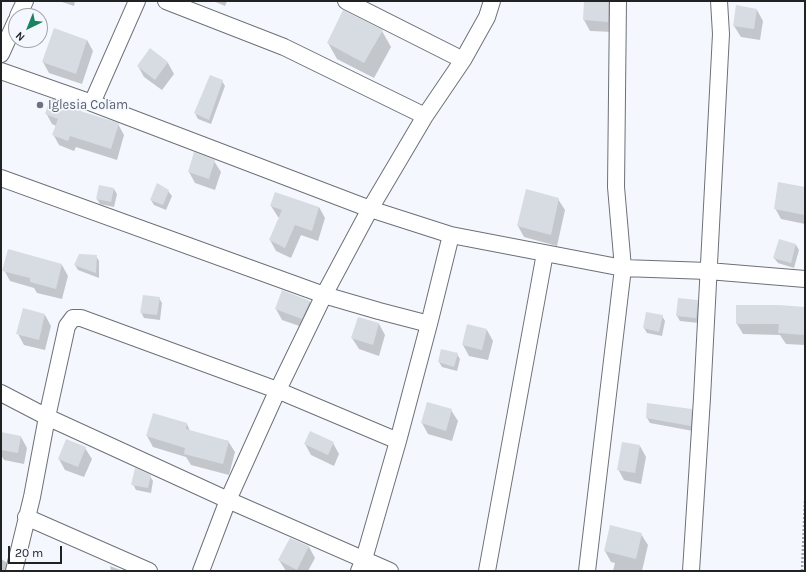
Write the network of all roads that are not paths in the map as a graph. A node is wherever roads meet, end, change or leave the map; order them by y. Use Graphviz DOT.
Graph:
graph roads {
  1 [pos="137,1"];
  2 [pos="166,1"];
  3 [pos="346,1"];
  4 [pos="492,1"];
  5 [pos="618,1"];
  6 [pos="719,1"];
  7 [pos="8,39"];
  8 [pos="1,54"];
  9 [pos="463,60"];
  10 [pos="1,71"];
  11 [pos="92,102"];
  12 [pos="425,116"];
  13 [pos="1,178"];
  14 [pos="370,209"];
  15 [pos="451,235"];
  16 [pos="545,253"];
  17 [pos="623,268"];
  18 [pos="708,271"];
  19 [pos="805,279"];
  20 [pos="324,295"];
  21 [pos="429,324"];
  22 [pos="277,390"];
  23 [pos="1,393"];
  24 [pos="47,417"];
  25 [pos="398,441"];
  26 [pos="228,500"];
  27 [pos="26,517"];
  28 [pos="361,565"];
  29 [pos="14,571"];
  30 [pos="149,571"];
  31 [pos="201,571"];
  32 [pos="390,571"];
  33 [pos="487,571"];
  34 [pos="587,571"];
  35 [pos="691,571"];
  1 -- 11 [label="street"];
  2 -- 12 [label="street"];
  3 -- 9 [label="street"];
  4 -- 9 [label="street"];
  5 -- 17 [label="street"];
  6 -- 18 [label="street"];
  7 -- 8 [label="street"];
  9 -- 12 [label="street"];
  10 -- 11 [label="street"];
  11 -- 14 [label="street"];
  12 -- 14 [label="street"];
  13 -- 20 [label="street"];
  14 -- 15 [label="street"];
  14 -- 20 [label="street"];
  15 -- 16 [label="street"];
  15 -- 21 [label="street"];
  16 -- 17 [label="street"];
  16 -- 33 [label="street"];
  17 -- 18 [label="street"];
  17 -- 34 [label="street"];
  18 -- 19 [label="street"];
  18 -- 35 [label="street"];
  20 -- 21 [label="street"];
  20 -- 22 [label="street"];
  21 -- 25 [label="street"];
  22 -- 24 [label="street"];
  22 -- 25 [label="street"];
  22 -- 26 [label="street"];
  23 -- 24 [label="street"];
  24 -- 26 [label="street"];
  24 -- 27 [label="street"];
  25 -- 28 [label="street"];
  26 -- 28 [label="street"];
  26 -- 31 [label="street"];
  27 -- 29 [label="street"];
  27 -- 30 [label="street"];
  28 -- 32 [label="street"];
}
